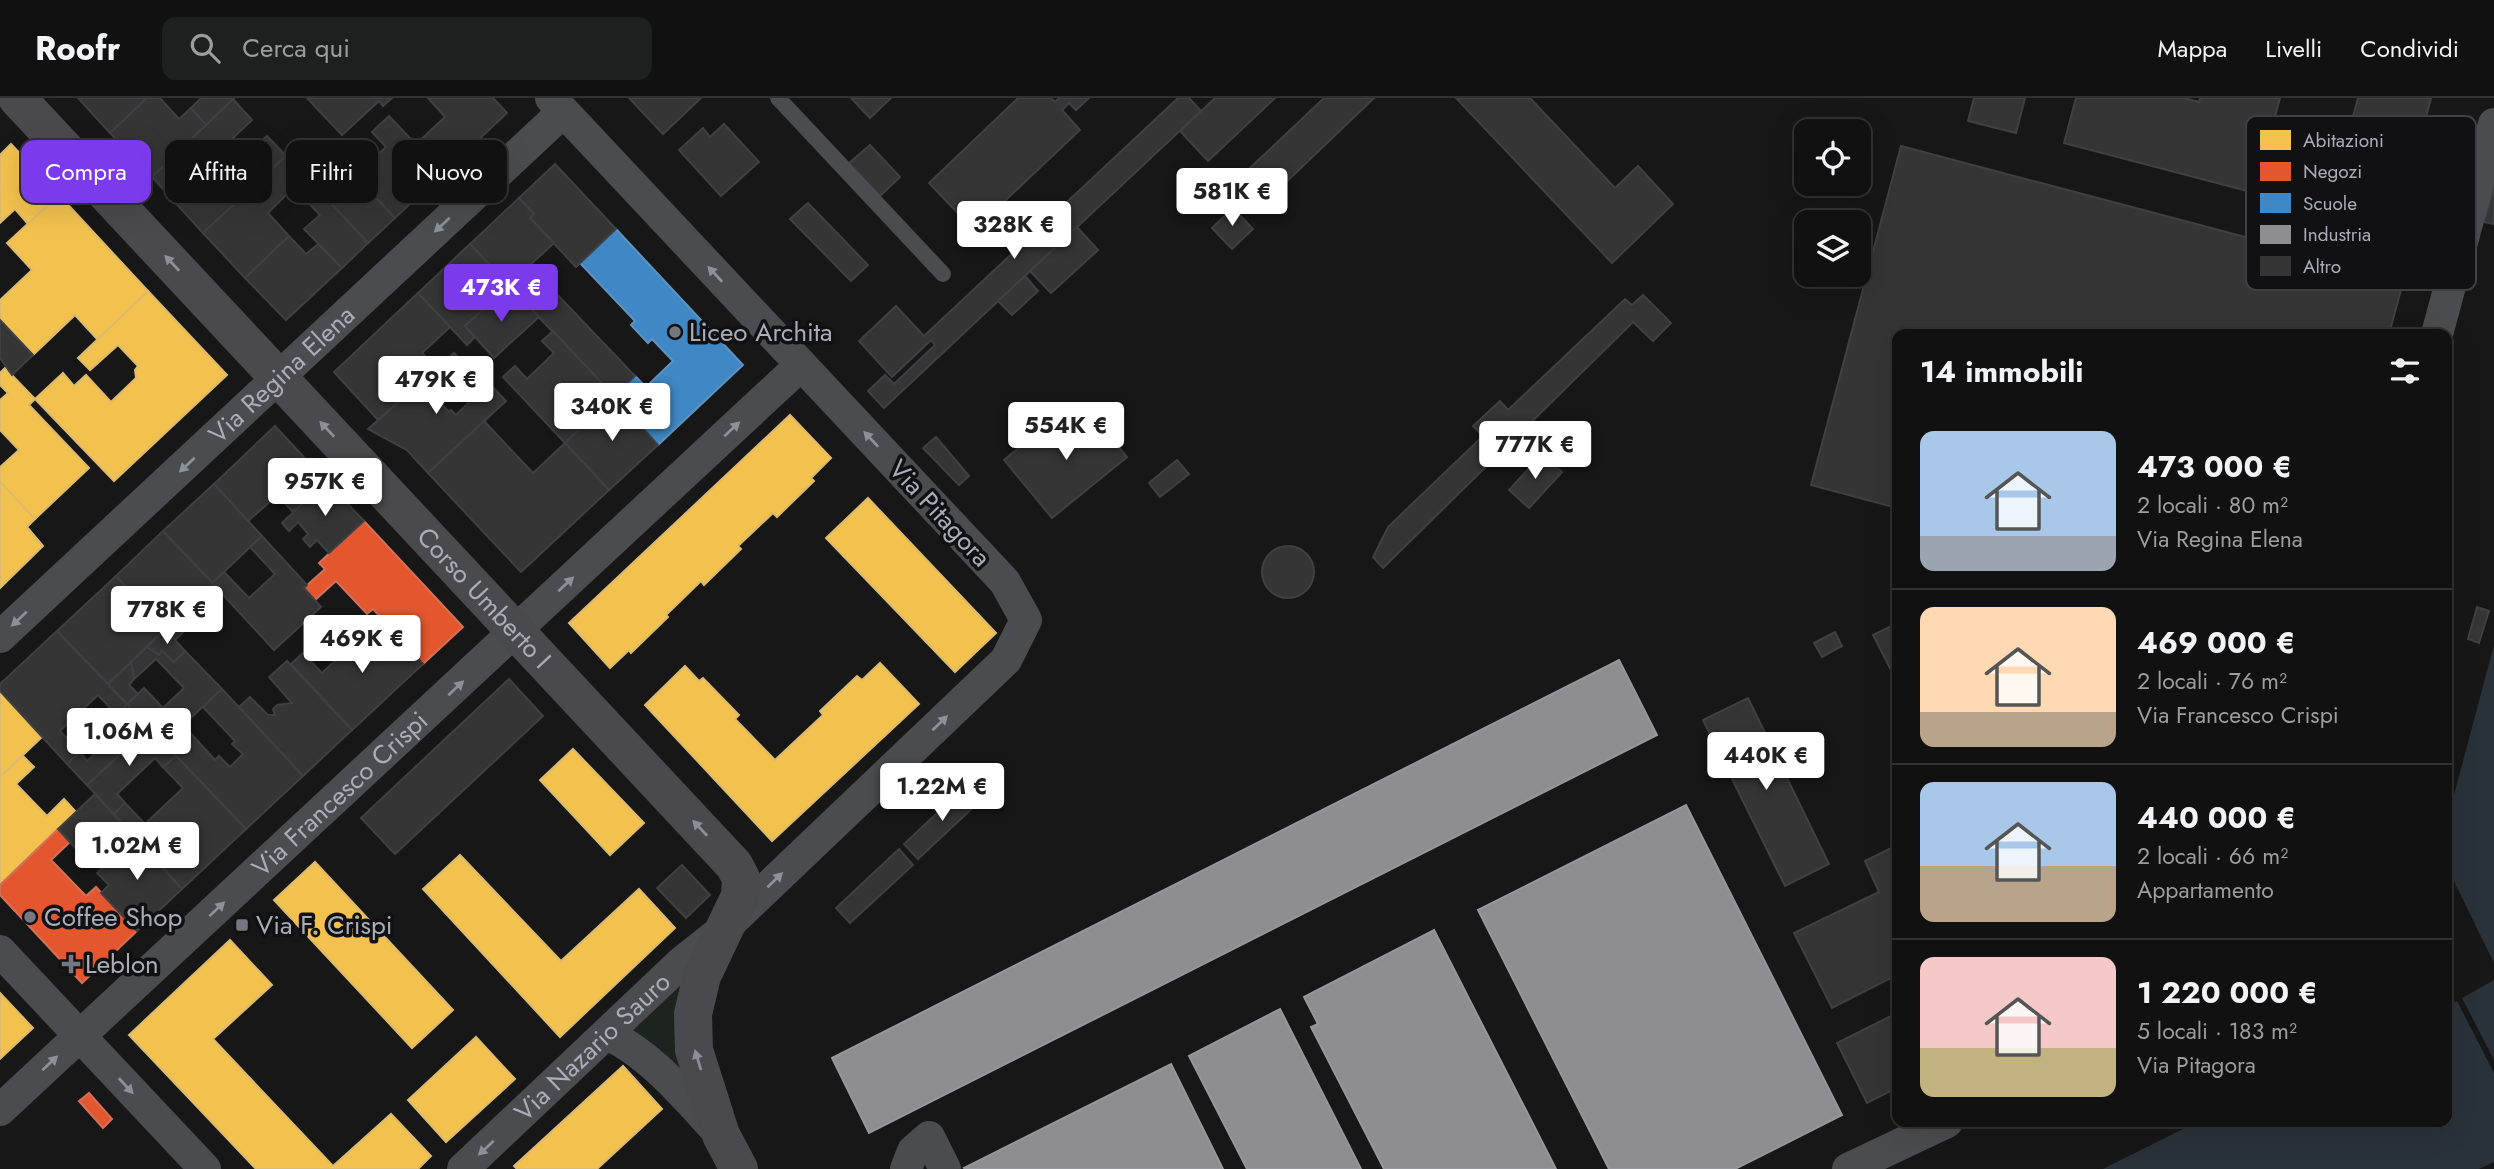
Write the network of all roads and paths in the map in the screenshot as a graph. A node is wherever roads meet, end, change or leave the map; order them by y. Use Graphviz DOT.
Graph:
graph roads {
  1 [pos="778,98"];
  2 [pos="15,104"];
  3 [pos="557,105"];
  4 [pos="2494,124"];
  5 [pos="2476,190"];
  6 [pos="943,274"];
  7 [pos="2449,290"];
  8 [pos="2438,329"];
  9 [pos="801,365"];
  10 [pos="279,378"];
  11 [pos="516,631"];
  12 [pos="0,637"];
  13 [pos="726,927"];
  14 [pos="0,951"];
  15 [pos="607,1034"];
  16 [pos="80,1036"];
  17 [pos="0,1110"];
  18 [pos="1936,1127"];
  19 [pos="721,1135"];
  20 [pos="205,1169"];
  21 [pos="463,1169"];
  22 [pos="739,1169"];
  23 [pos="906,1169"];
  24 [pos="945,1169"];
  25 [pos="1848,1169"];
  1 -- 6 [label="lane"];
  10 -- 2 [label="main road, Corso Umberto I, one-way"];
  9 -- 3 [label="street, Via Pitagora, one-way"];
  3 -- 10 [label="street, Via Regina Elena, one-way"];
  4 -- 5 [label="street"];
  7 -- 8 [label="street"];
  11 -- 9 [label="street, Via Francesco Crispi, one-way"];
  13 -- 9 [label="street, Via Pitagora, one-way"];
  11 -- 10 [label="main road, Corso Umberto I, one-way"];
  10 -- 12 [label="street, Via Regina Elena, one-way"];
  13 -- 11 [label="main road, Corso Umberto I, one-way"];
  16 -- 11 [label="street, Via Francesco Crispi, one-way"];
  13 -- 15 [label="street, Via Nazario Sauro"];
  19 -- 13 [label="main road, Corso Umberto I, one-way"];
  14 -- 16 [label="street"];
  15 -- 19 [label="street"];
  15 -- 21 [label="street, Via Nazario Sauro, one-way"];
  17 -- 16 [label="street, Via Francesco Crispi, one-way"];
  16 -- 20 [label="street, one-way"];
  18 -- 25 [label="street"];
  19 -- 22 [label="main road, Corso Umberto I"];
  23 -- 24 [label="street"];
}
